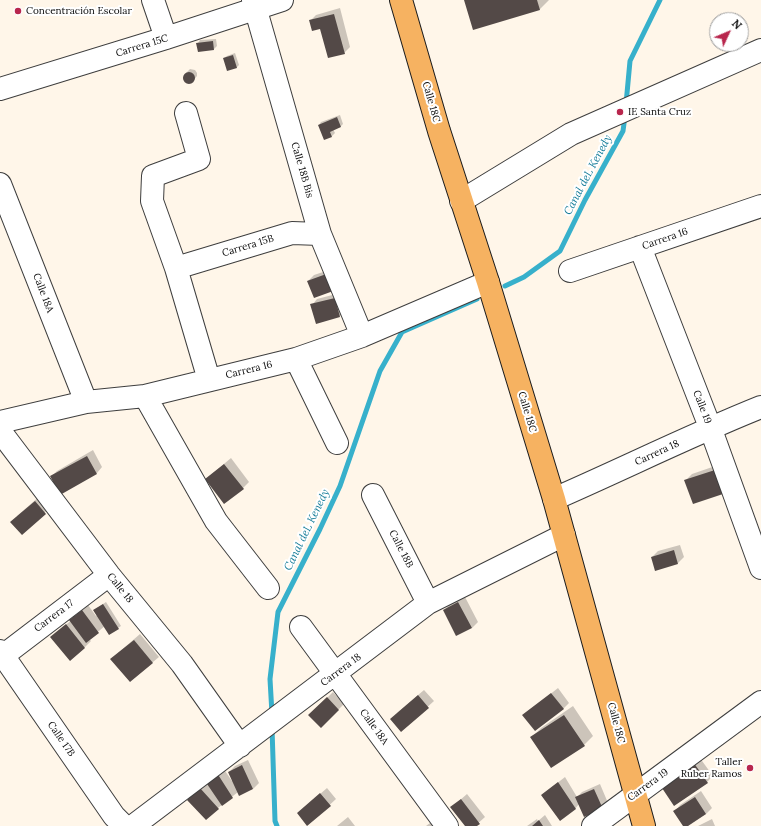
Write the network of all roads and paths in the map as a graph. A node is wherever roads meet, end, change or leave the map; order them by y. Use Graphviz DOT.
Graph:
graph roads {
  1 [pos="153,0"];
  2 [pos="282,0"];
  3 [pos="401,0"];
  4 [pos="254,4"];
  5 [pos="166,38"];
  6 [pos="761,50"];
  7 [pos="0,89"];
  8 [pos="186,113"];
  9 [pos="0,184"];
  10 [pos="462,201"];
  11 [pos="761,206"];
  12 [pos="320,234"];
  13 [pos="640,247"];
  14 [pos="176,268"];
  15 [pos="570,272"];
  16 [pos="488,282"];
  17 [pos="362,336"];
  18 [pos="296,359"];
  19 [pos="209,380"];
  20 [pos="145,396"];
  21 [pos="86,402"];
  22 [pos="761,407"];
  23 [pos="0,422"];
  24 [pos="710,428"];
  25 [pos="0,431"];
  26 [pos="337,443"];
  27 [pos="373,495"];
  28 [pos="554,499"];
  29 [pos="564,535"];
  30 [pos="761,568"];
  31 [pos="109,575"];
  32 [pos="268,588"];
  33 [pos="428,603"];
  34 [pos="301,627"];
  35 [pos="1,655"];
  36 [pos="335,674"];
  37 [pos="761,702"];
  38 [pos="240,746"];
  39 [pos="635,794"];
  40 [pos="118,824"];
  41 [pos="447,826"];
  42 [pos="593,826"];
  43 [pos="644,826"];
  1 -- 5 [label="street"];
  2 -- 4 [label="street, Carrera 15C"];
  3 -- 10 [label="main road, Calle 18C"];
  4 -- 5 [label="street, Carrera 15C"];
  4 -- 12 [label="street, Calle 18B Bis"];
  5 -- 7 [label="street, Carrera 15C"];
  6 -- 10 [label="street"];
  8 -- 14 [label="street"];
  9 -- 21 [label="street, Calle 18A"];
  10 -- 16 [label="main road, Calle 18C"];
  11 -- 13 [label="street, Carrera 16"];
  12 -- 14 [label="street, Carrera 15B"];
  12 -- 17 [label="street, Calle 18B Bis"];
  13 -- 15 [label="street, Carrera 16"];
  13 -- 24 [label="street, Calle 19"];
  14 -- 19 [label="street"];
  16 -- 17 [label="street, Carrera 16"];
  16 -- 28 [label="main road, Calle 18C"];
  17 -- 18 [label="street, Carrera 16"];
  18 -- 19 [label="street, Carrera 16"];
  18 -- 26 [label="street"];
  19 -- 20 [label="street, Carrera 16"];
  20 -- 21 [label="street, Carrera 16"];
  20 -- 32 [label="street"];
  21 -- 23 [label="street, Carrera 16"];
  22 -- 24 [label="street, Carrera 18"];
  24 -- 28 [label="street, Carrera 18"];
  24 -- 30 [label="street, Calle 19"];
  25 -- 31 [label="street, Calle 18"];
  27 -- 33 [label="street, Calle 18B"];
  28 -- 29 [label="main road, Calle 18C"];
  29 -- 33 [label="street, Carrera 18"];
  29 -- 39 [label="main road, Calle 18C"];
  31 -- 35 [label="street, Carrera 17"];
  31 -- 38 [label="street, Calle 18"];
  33 -- 36 [label="street, Carrera 18"];
  34 -- 36 [label="street, Calle 18A"];
  35 -- 40 [label="street, Calle 17B"];
  36 -- 38 [label="street, Carrera 18"];
  36 -- 41 [label="street, Calle 18A"];
  37 -- 39 [label="street, Carrera 19"];
  38 -- 40 [label="street, Carrera 18"];
  39 -- 42 [label="street, Carrera 19"];
  39 -- 43 [label="main road, Calle 18C"];
}
